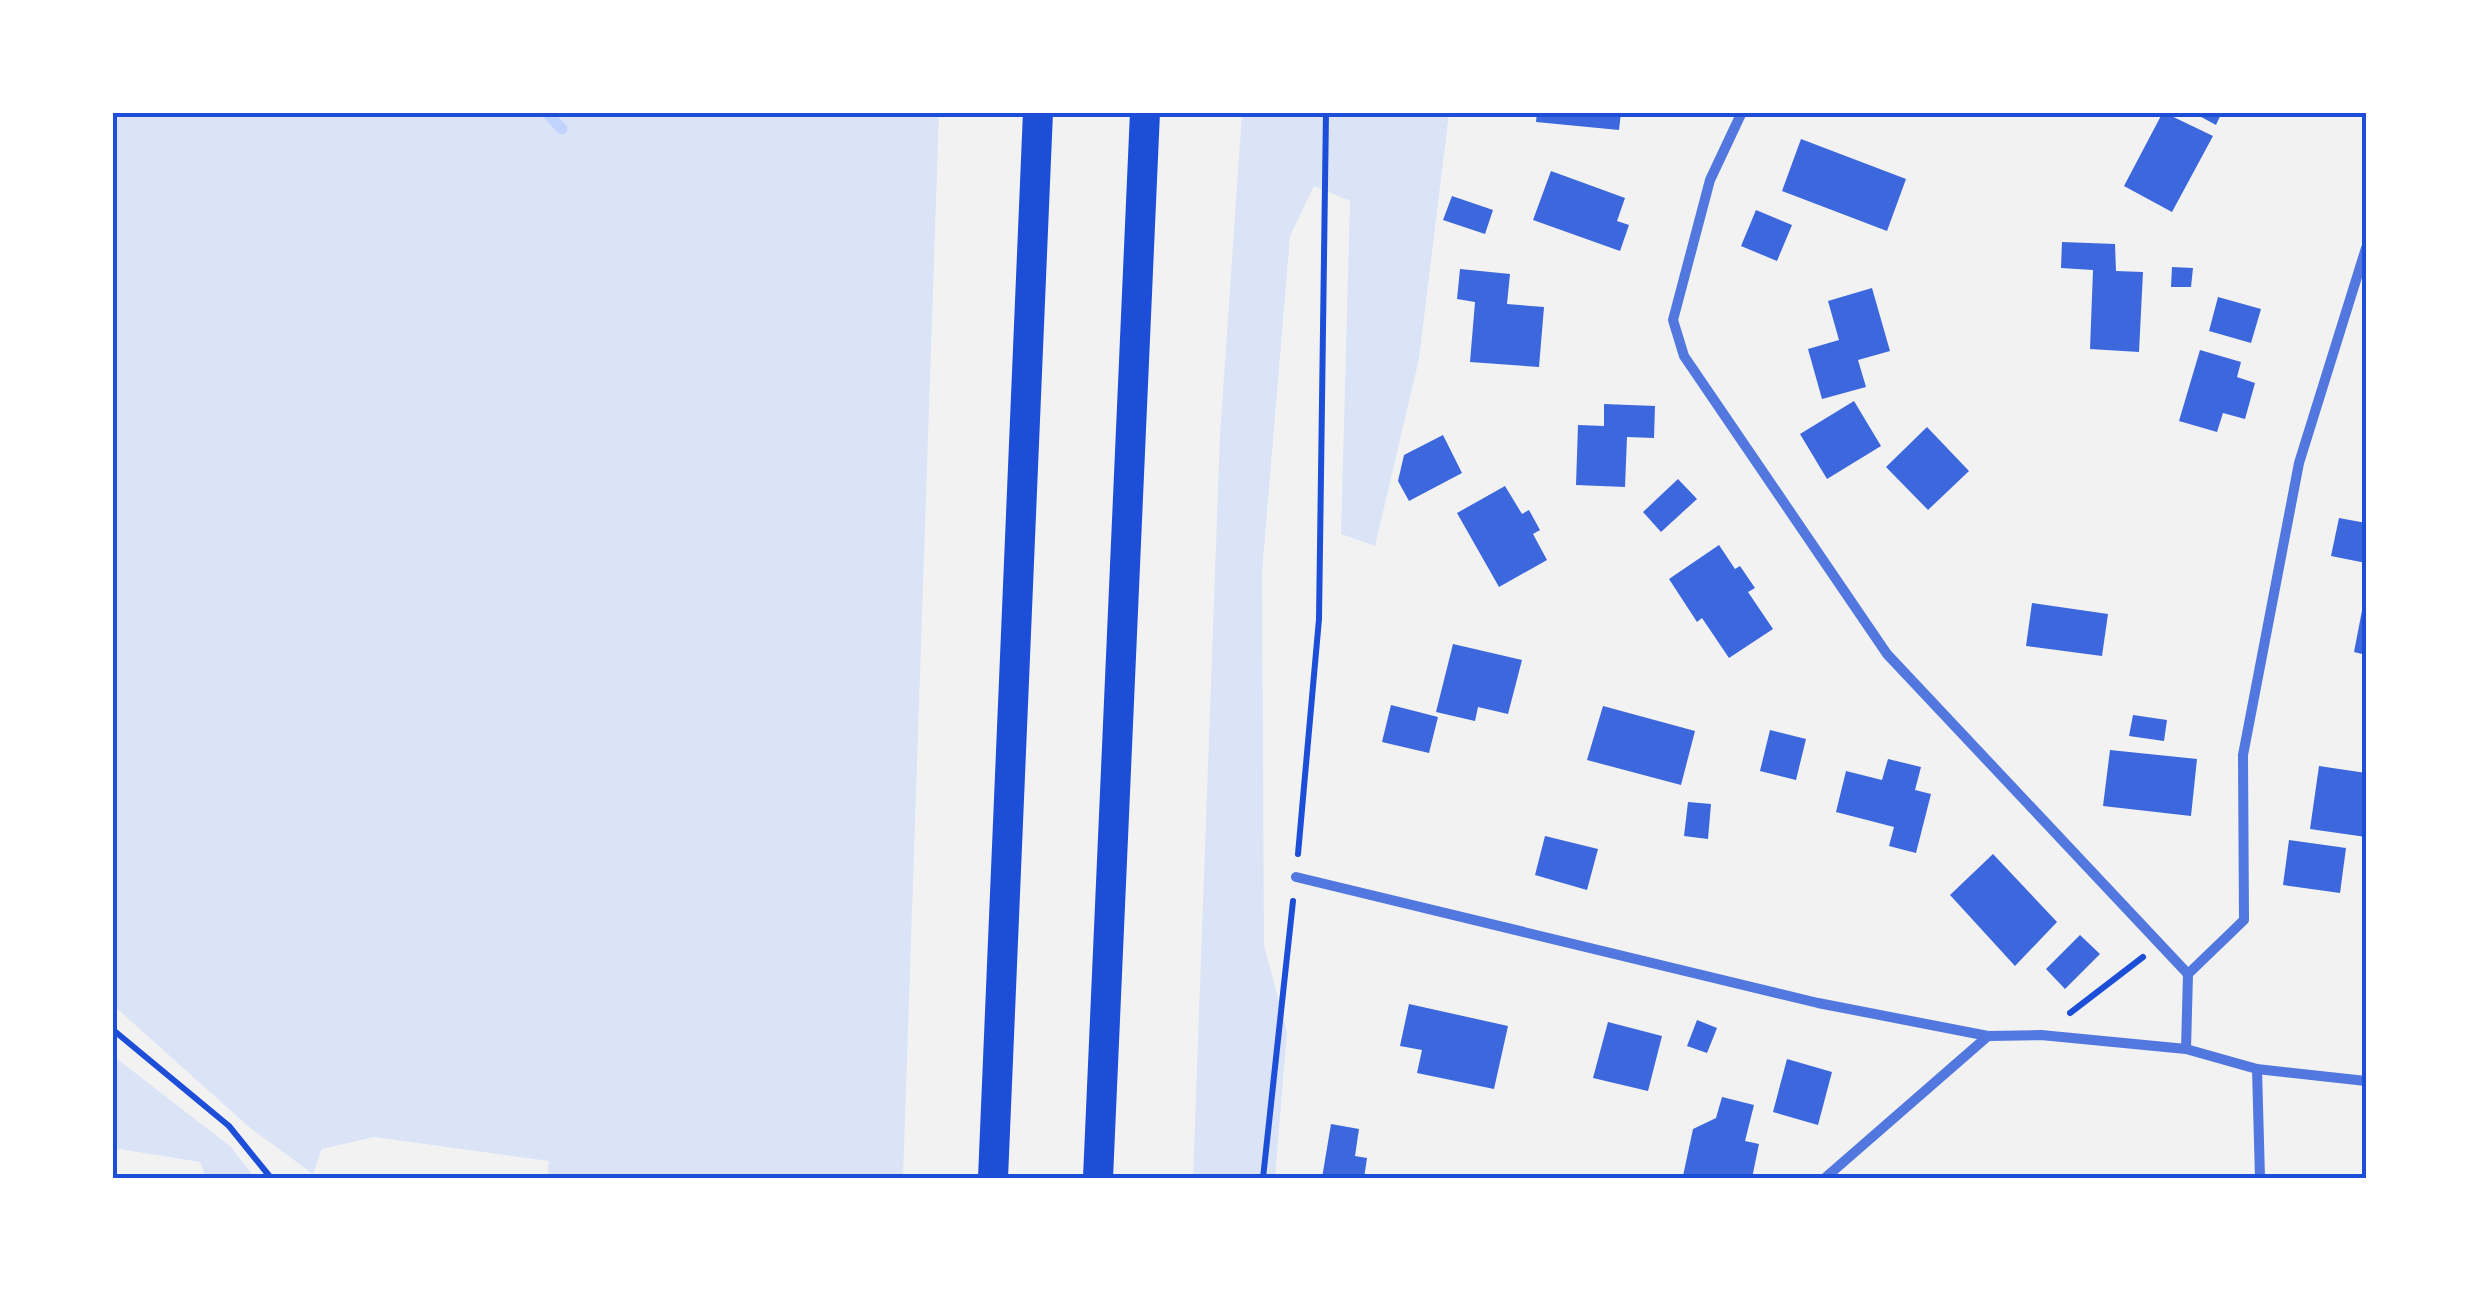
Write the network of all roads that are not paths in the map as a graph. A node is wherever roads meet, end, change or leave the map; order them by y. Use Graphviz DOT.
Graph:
graph roads {
  1 [pos="1038,112"];
  2 [pos="1145,112"];
  3 [pos="1742,112"];
  4 [pos="2366,248"];
  5 [pos="1296,877"];
  6 [pos="2188,974"];
  7 [pos="1988,1036"];
  8 [pos="2186,1049"];
  9 [pos="2257,1069"];
  10 [pos="2366,1081"];
  11 [pos="993,1178"];
  12 [pos="1098,1178"];
  13 [pos="1825,1178"];
  14 [pos="2260,1178"];
  1 -- 11 [label="highway"];
  2 -- 12 [label="highway"];
  3 -- 6 [label="street"];
  4 -- 6 [label="street"];
  5 -- 7 [label="street"];
  6 -- 8 [label="street"];
  7 -- 8 [label="street"];
  7 -- 13 [label="street"];
  8 -- 9 [label="street"];
  9 -- 10 [label="street"];
  9 -- 14 [label="street"];
}
